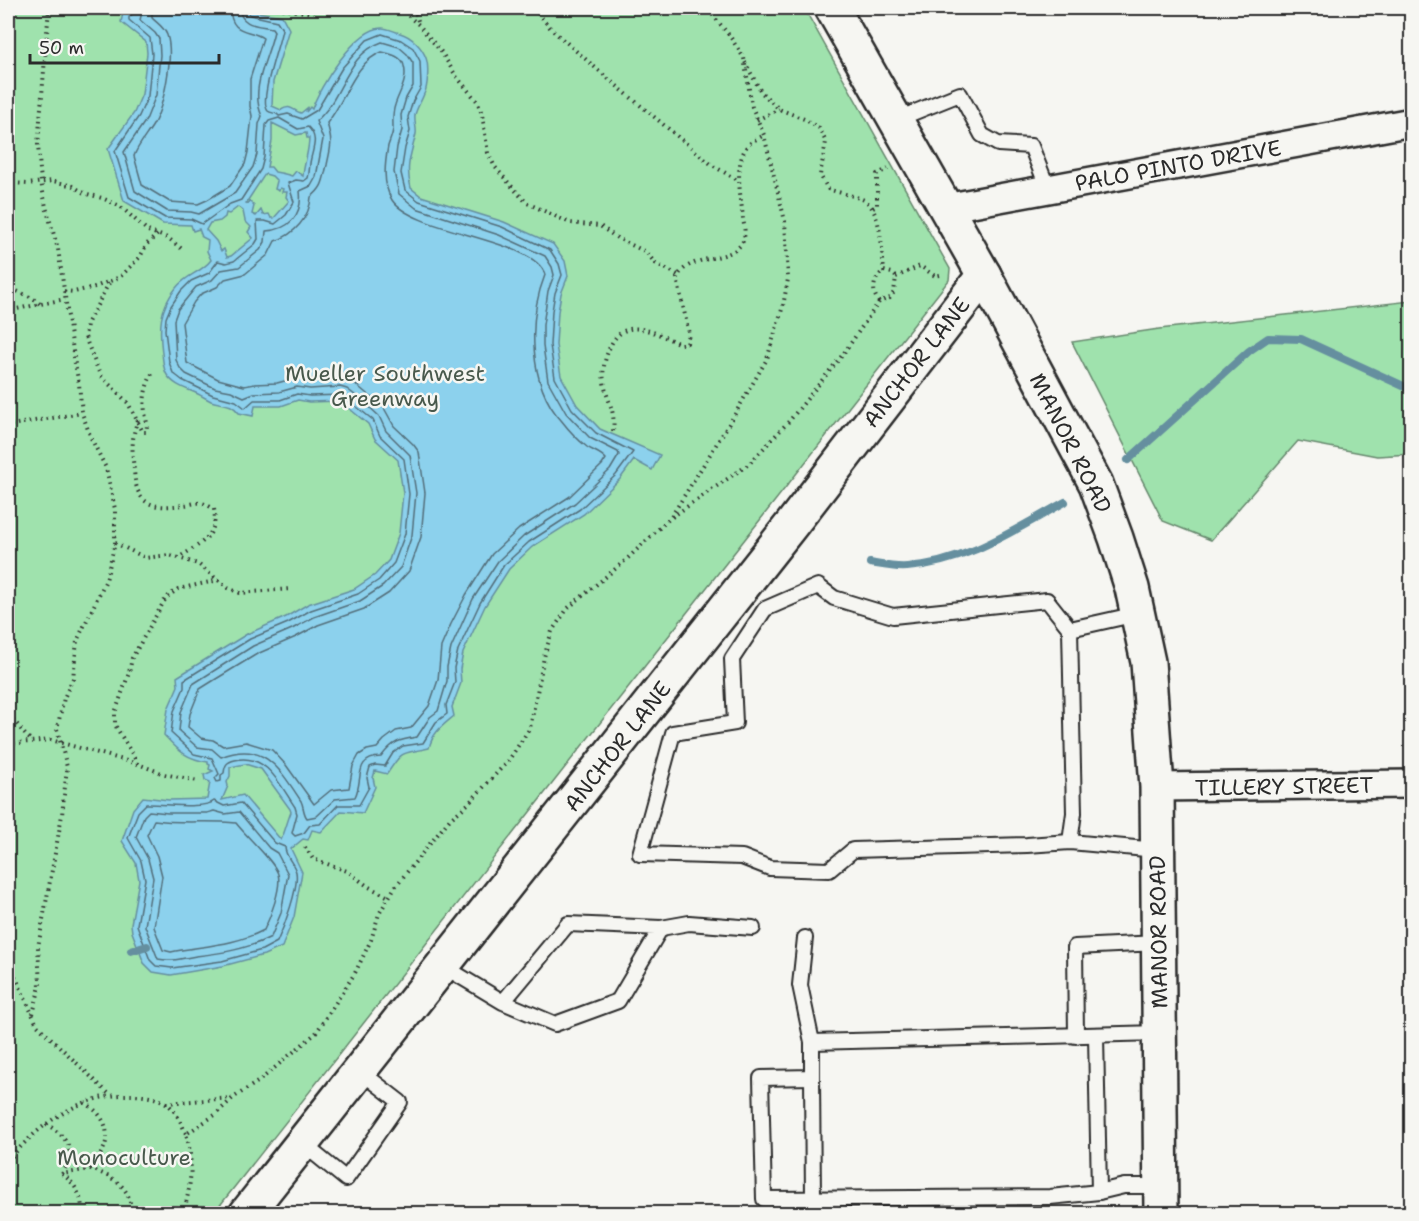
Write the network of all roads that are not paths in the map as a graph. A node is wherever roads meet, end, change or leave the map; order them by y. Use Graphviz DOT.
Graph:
graph roads {
  1 [pos="832,8"];
  2 [pos="895,120"];
  3 [pos="1412,122"];
  4 [pos="1048,189"];
  5 [pos="945,208"];
  6 [pos="984,275"];
  7 [pos="1137,615"];
  8 [pos="1070,629"];
  9 [pos="1412,784"];
  10 [pos="1157,787"];
  11 [pos="1070,842"];
  12 [pos="1157,850"];
  13 [pos="661,928"];
  14 [pos="753,928"];
  15 [pos="805,938"];
  16 [pos="1158,943"];
  17 [pos="443,966"];
  18 [pos="503,1002"];
  19 [pos="1160,1033"];
  20 [pos="1096,1035"];
  21 [pos="1076,1036"];
  22 [pos="812,1042"];
  23 [pos="360,1071"];
  24 [pos="812,1077"];
  25 [pos="303,1144"];
  26 [pos="1099,1192"];
  27 [pos="813,1198"];
  28 [pos="1161,1200"];
  29 [pos="246,1214"];
  1 -- 2 [label="main road, MANOR ROAD"];
  2 -- 4 [label="lane"];
  2 -- 5 [label="main road, MANOR ROAD"];
  3 -- 4 [label="street, PALO PINTO DRIVE"];
  4 -- 5 [label="street, PALO PINTO DRIVE"];
  5 -- 6 [label="main road, MANOR ROAD"];
  6 -- 7 [label="main road, MANOR ROAD"];
  6 -- 17 [label="main road, ANCHOR LANE"];
  7 -- 8 [label="lane"];
  7 -- 10 [label="main road, MANOR ROAD"];
  8 -- 11 [label="lane"];
  8 -- 11 [label="lane"];
  9 -- 10 [label="street, TILLERY STREET"];
  10 -- 12 [label="main road, MANOR ROAD"];
  11 -- 12 [label="lane"];
  12 -- 16 [label="main road, MANOR ROAD"];
  13 -- 14 [label="lane"];
  13 -- 18 [label="lane"];
  13 -- 18 [label="lane"];
  15 -- 22 [label="lane"];
  16 -- 19 [label="main road, MANOR ROAD"];
  16 -- 21 [label="lane"];
  17 -- 18 [label="lane"];
  17 -- 23 [label="main road, ANCHOR LANE"];
  19 -- 20 [label="lane"];
  19 -- 28 [label="main road, MANOR ROAD"];
  20 -- 21 [label="lane"];
  20 -- 26 [label="lane"];
  21 -- 22 [label="lane"];
  22 -- 24 [label="lane"];
  23 -- 25 [label="main road, ANCHOR LANE"];
  23 -- 25 [label="lane"];
  24 -- 27 [label="lane"];
  24 -- 27 [label="lane"];
  25 -- 29 [label="main road, ANCHOR LANE"];
  26 -- 27 [label="lane"];
  26 -- 28 [label="lane"];
}
